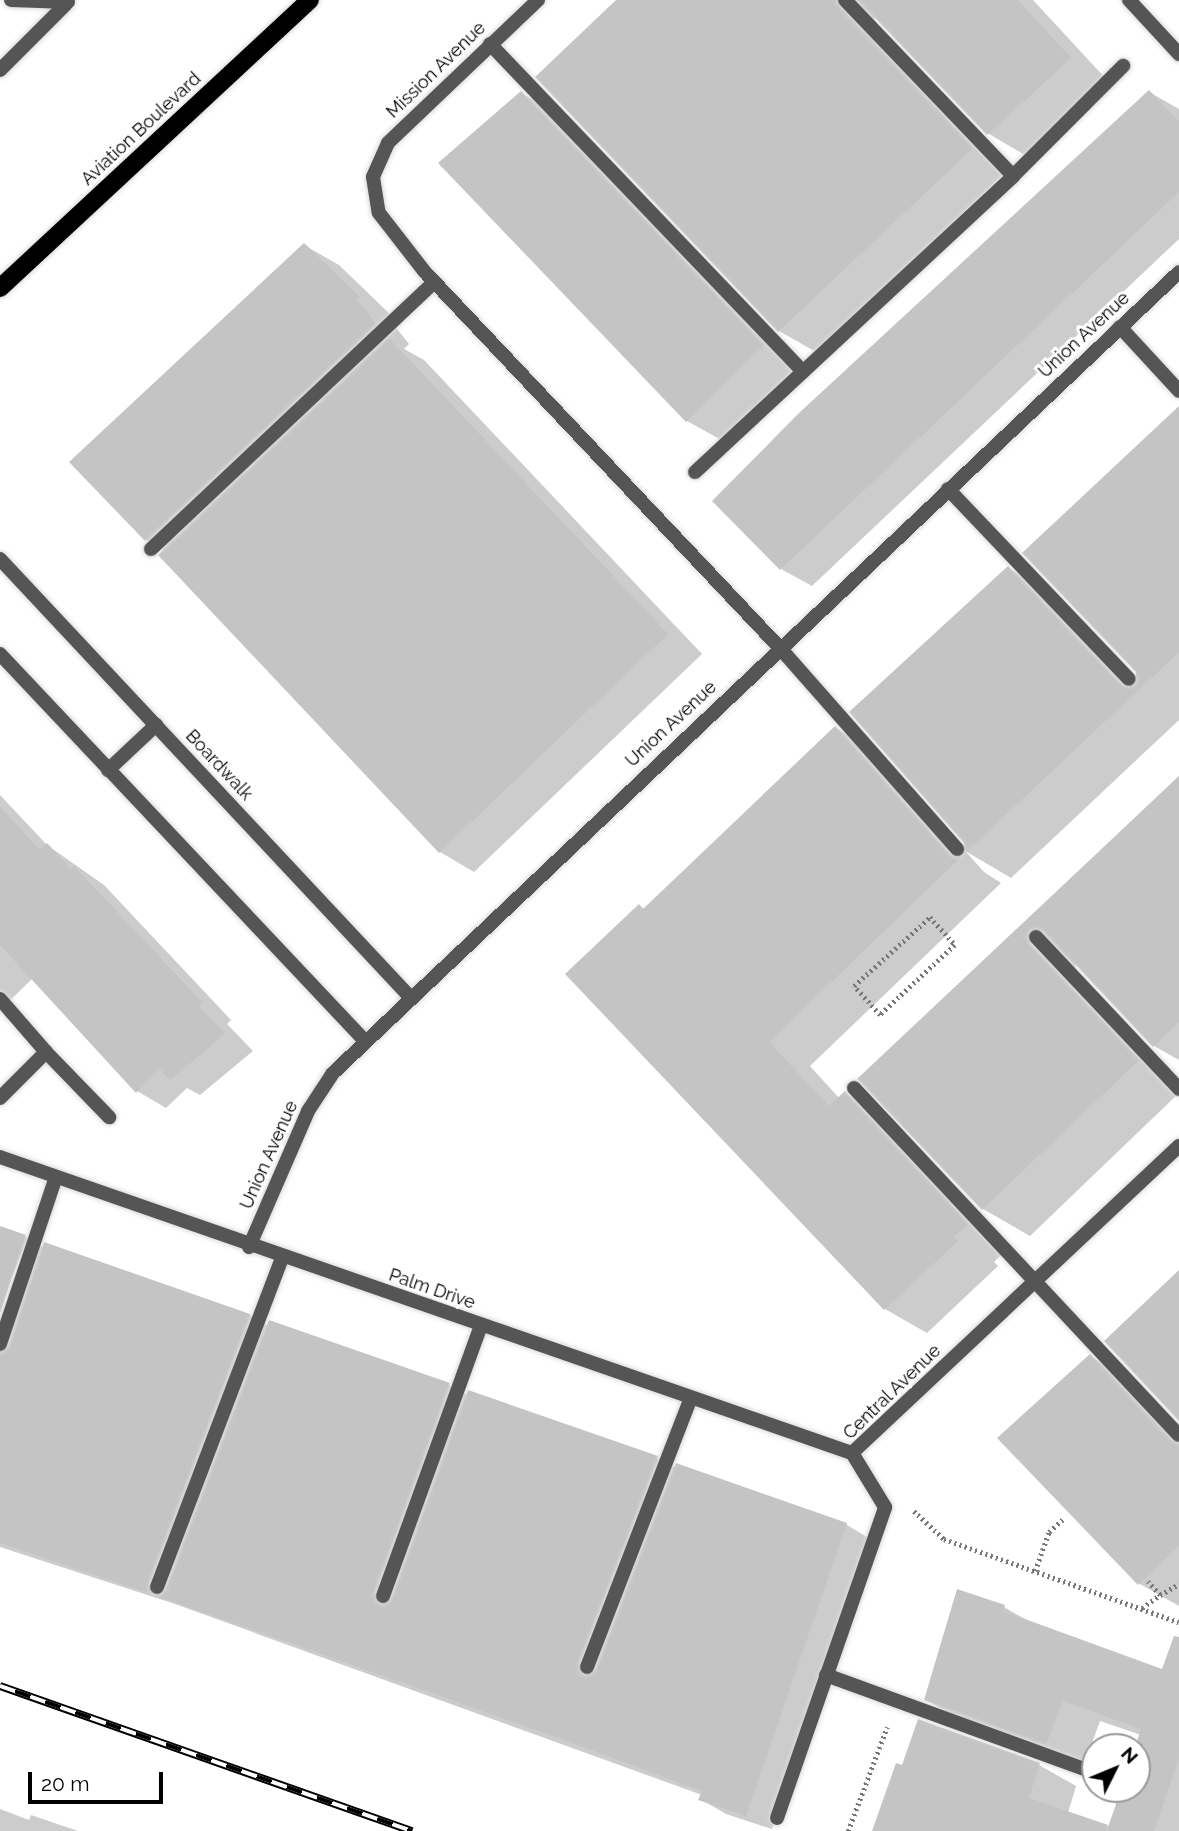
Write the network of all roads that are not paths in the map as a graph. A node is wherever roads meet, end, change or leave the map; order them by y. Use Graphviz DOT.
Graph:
graph roads {
  1 [pos="10,0"];
  2 [pos="310,0"];
  3 [pos="538,0"];
  4 [pos="845,0"];
  5 [pos="1129,0"];
  6 [pos="68,2"];
  7 [pos="0,3"];
  8 [pos="490,44"];
  9 [pos="1179,54"];
  10 [pos="1123,66"];
  11 [pos="0,70"];
  12 [pos="1013,176"];
  13 [pos="1179,272"];
  14 [pos="434,282"];
  15 [pos="0,288"];
  16 [pos="1120,327"];
  17 [pos="803,372"];
  18 [pos="1179,391"];
  19 [pos="695,472"];
  20 [pos="948,489"];
  21 [pos="150,549"];
  22 [pos="0,559"];
  23 [pos="780,648"];
  24 [pos="0,654"];
  25 [pos="1129,679"];
  26 [pos="156,725"];
  27 [pos="108,770"];
  28 [pos="957,849"];
  29 [pos="1036,937"];
  30 [pos="410,997"];
  31 [pos="0,999"];
  32 [pos="364,1040"];
  33 [pos="46,1052"];
  34 [pos="854,1088"];
  35 [pos="1179,1088"];
  36 [pos="0,1098"];
  37 [pos="109,1117"];
  38 [pos="1179,1146"];
  39 [pos="0,1157"];
  40 [pos="55,1177"];
  41 [pos="249,1247"];
  42 [pos="282,1258"];
  43 [pos="1035,1282"];
  44 [pos="481,1326"];
  45 [pos="0,1344"];
  46 [pos="691,1398"];
  47 [pos="1179,1435"];
  48 [pos="852,1453"];
  49 [pos="157,1587"];
  50 [pos="383,1596"];
  51 [pos="587,1667"];
  52 [pos="826,1675"];
  53 [pos="1081,1768"];
  54 [pos="777,1818"];
  1 -- 6 [label="street"];
  1 -- 7 [label="street"];
  2 -- 15 [label="main road, Aviation Boulevard"];
  3 -- 8 [label="street, Mission Avenue"];
  4 -- 12 [label="street"];
  5 -- 9 [label="street"];
  6 -- 11 [label="street"];
  8 -- 14 [label="street, Mission Avenue"];
  8 -- 17 [label="street"];
  10 -- 12 [label="street"];
  12 -- 17 [label="street"];
  13 -- 16 [label="street, Union Avenue"];
  14 -- 21 [label="street"];
  14 -- 23 [label="street"];
  16 -- 18 [label="street"];
  16 -- 20 [label="street, Union Avenue"];
  17 -- 19 [label="street"];
  20 -- 23 [label="street, Union Avenue"];
  20 -- 25 [label="street"];
  22 -- 26 [label="street, Boardwalk"];
  23 -- 28 [label="street"];
  23 -- 30 [label="street, Union Avenue"];
  24 -- 27 [label="street"];
  26 -- 27 [label="street"];
  26 -- 30 [label="street, Boardwalk"];
  27 -- 32 [label="street"];
  29 -- 35 [label="street"];
  30 -- 32 [label="street, Union Avenue"];
  31 -- 33 [label="street"];
  32 -- 41 [label="street, Union Avenue"];
  33 -- 36 [label="street"];
  33 -- 37 [label="street"];
  34 -- 43 [label="street"];
  38 -- 43 [label="street, Central Avenue"];
  39 -- 40 [label="street, Palm Drive"];
  40 -- 41 [label="street, Palm Drive"];
  40 -- 45 [label="street"];
  41 -- 42 [label="street, Palm Drive"];
  42 -- 44 [label="street, Palm Drive"];
  42 -- 49 [label="street"];
  43 -- 47 [label="street"];
  43 -- 48 [label="street, Central Avenue"];
  44 -- 46 [label="street, Palm Drive"];
  44 -- 50 [label="street"];
  46 -- 48 [label="street, Palm Drive"];
  46 -- 51 [label="street"];
  48 -- 52 [label="street, Central Avenue"];
  52 -- 53 [label="street"];
  52 -- 54 [label="street, Central Avenue"];
}
